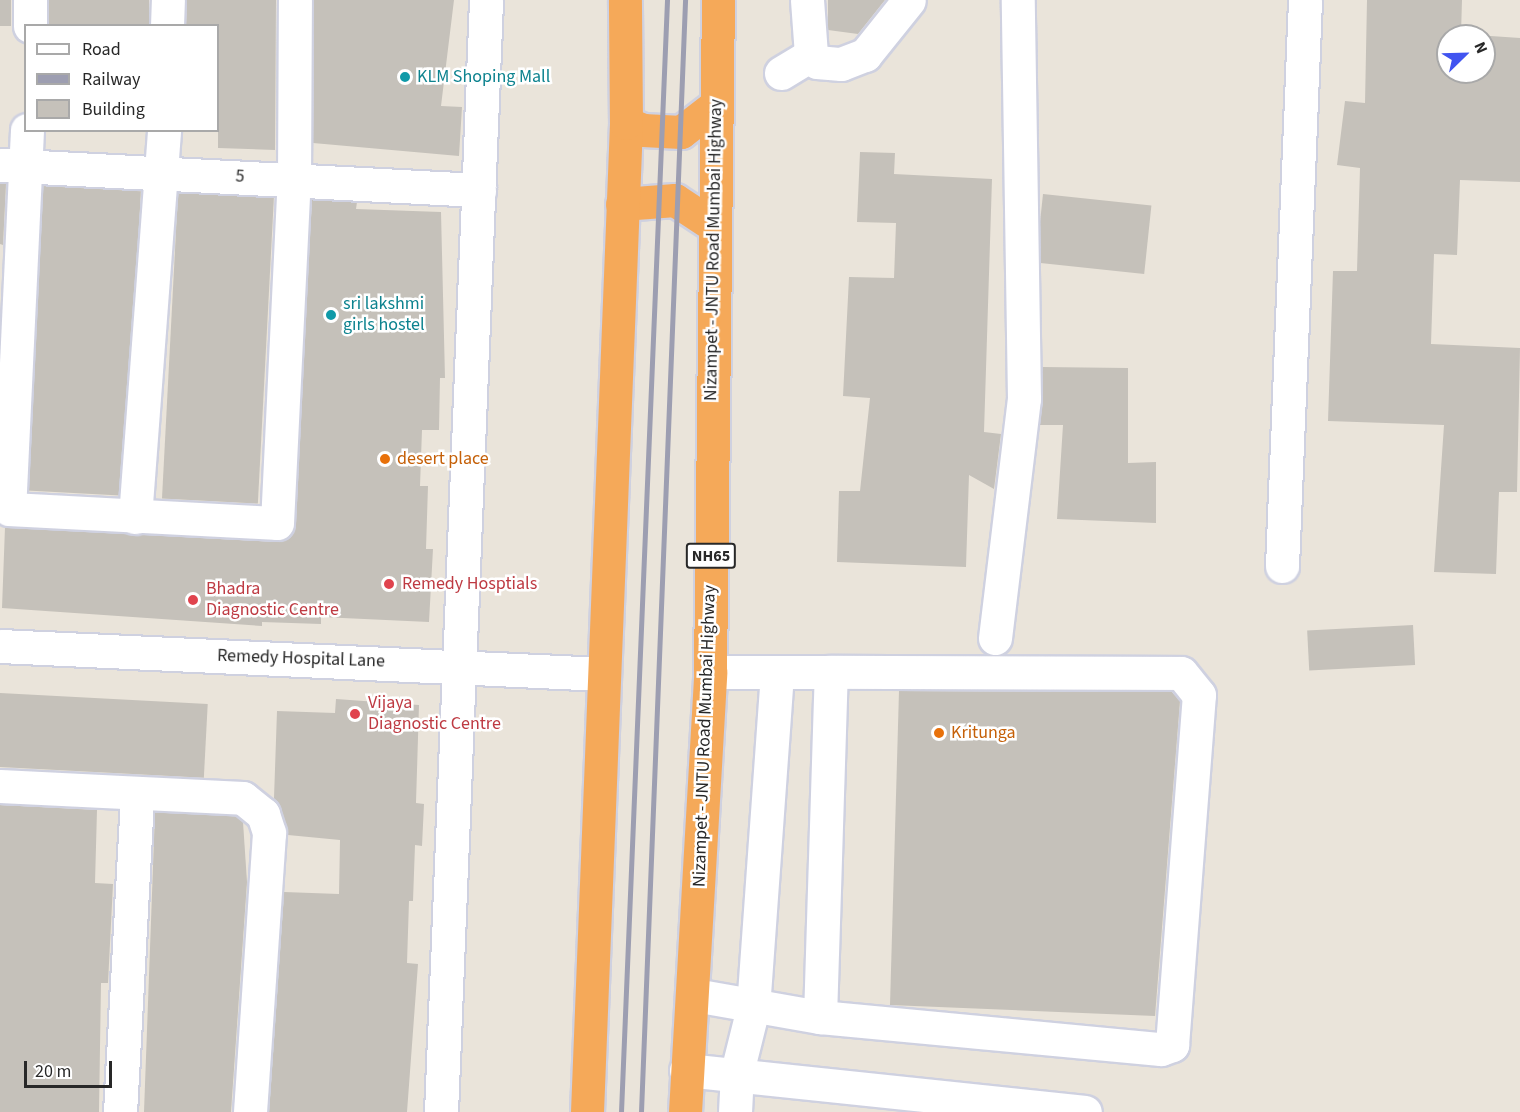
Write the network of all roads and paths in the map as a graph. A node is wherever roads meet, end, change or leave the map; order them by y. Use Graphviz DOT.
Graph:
graph roads {
  1 [pos="30,0"];
  2 [pos="168,0"];
  3 [pos="295,0"];
  4 [pos="486,0"];
  5 [pos="625,0"];
  6 [pos="718,0"];
  7 [pos="807,0"];
  8 [pos="909,0"];
  9 [pos="1018,0"];
  10 [pos="1305,0"];
  11 [pos="30,24"];
  12 [pos="167,24"];
  13 [pos="811,55"];
  14 [pos="782,73"];
  15 [pos="716,105"];
  16 [pos="626,123"];
  17 [pos="26,132"];
  18 [pos="164,132"];
  19 [pos="13,165"];
  20 [pos="163,173"];
  21 [pos="294,179"];
  22 [pos="479,190"];
  23 [pos="622,204"];
  24 [pos="712,225"];
  25 [pos="4,509"];
  26 [pos="135,517"];
  27 [pos="1282,566"];
  28 [pos="995,638"];
  29 [pos="0,646"];
  30 [pos="458,666"];
  31 [pos="710,672"];
  32 [pos="831,672"];
  33 [pos="777,673"];
  34 [pos="602,674"];
  35 [pos="0,786"];
  36 [pos="137,794"];
  37 [pos="695,995"];
  38 [pos="753,1008"];
  39 [pos="820,1017"];
  40 [pos="686,1070"];
  41 [pos="737,1072"];
  42 [pos="120,1112"];
  43 [pos="250,1112"];
  44 [pos="441,1112"];
  45 [pos="587,1112"];
  46 [pos="685,1112"];
  47 [pos="735,1112"];
  48 [pos="1085,1112"];
  1 -- 11 [label="street"];
  2 -- 12 [label="street"];
  3 -- 21 [label="street"];
  4 -- 22 [label="street"];
  5 -- 16 [label="highway"];
  6 -- 15 [label="highway, Nizampet - JNTU Road Mumbai Highway / NH65"];
  7 -- 13 [label="street"];
  8 -- 13 [label="street"];
  9 -- 28 [label="street"];
  10 -- 27 [label="street"];
  13 -- 14 [label="street"];
  15 -- 16 [label="highway"];
  15 -- 24 [label="highway, Nizampet - JNTU Road Mumbai Highway / NH65"];
  16 -- 23 [label="highway"];
  17 -- 19 [label="street"];
  18 -- 20 [label="street"];
  19 -- 20 [label="street, 5"];
  19 -- 25 [label="street"];
  20 -- 21 [label="street, 5"];
  20 -- 26 [label="street"];
  21 -- 22 [label="street, 5"];
  21 -- 26 [label="street"];
  22 -- 30 [label="street"];
  23 -- 24 [label="highway"];
  23 -- 34 [label="highway"];
  24 -- 31 [label="highway, Nizampet - JNTU Road Mumbai Highway / NH65"];
  25 -- 26 [label="street"];
  29 -- 30 [label="street, Remedy Hospital Lane"];
  30 -- 34 [label="street, Remedy Hospital Lane"];
  30 -- 44 [label="street"];
  31 -- 33 [label="street"];
  31 -- 37 [label="highway, Nizampet - JNTU Road Mumbai Highway / NH65"];
  32 -- 33 [label="street"];
  32 -- 39 [label="street"];
  32 -- 39 [label="street"];
  33 -- 38 [label="street"];
  34 -- 45 [label="highway"];
  35 -- 36 [label="street"];
  36 -- 42 [label="street"];
  36 -- 43 [label="street"];
  37 -- 38 [label="street"];
  37 -- 40 [label="highway, Nizampet - JNTU Road Mumbai Highway / NH65"];
  38 -- 39 [label="street"];
  38 -- 41 [label="street"];
  40 -- 41 [label="street"];
  40 -- 46 [label="highway, Nizampet - JNTU Road Mumbai Highway / NH65"];
  41 -- 47 [label="street"];
  41 -- 48 [label="street"];
}
